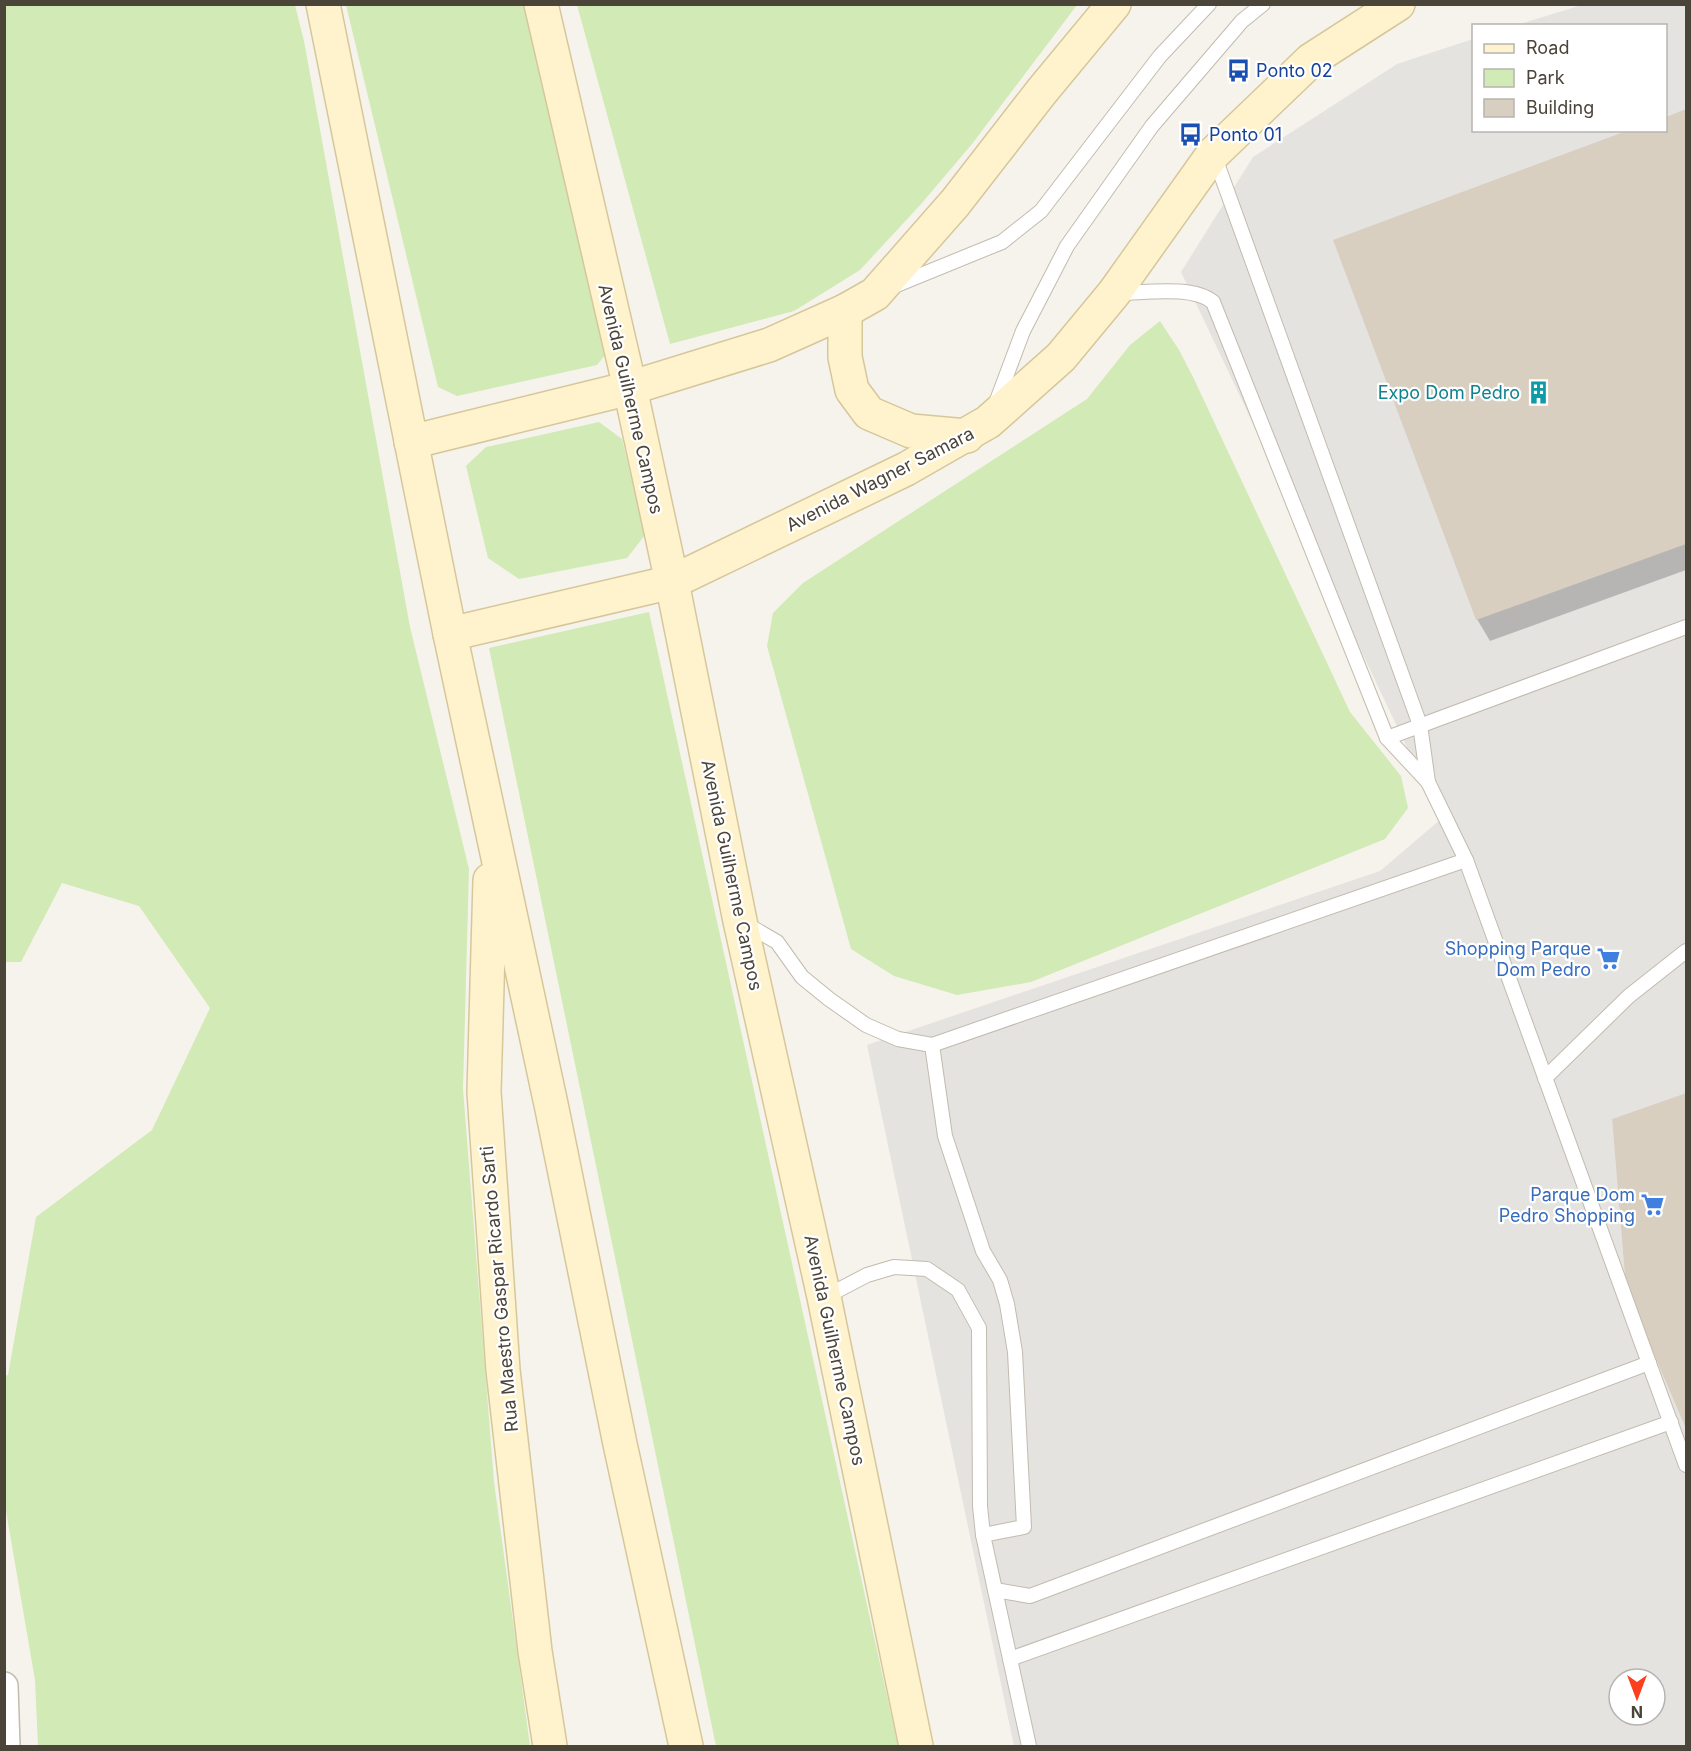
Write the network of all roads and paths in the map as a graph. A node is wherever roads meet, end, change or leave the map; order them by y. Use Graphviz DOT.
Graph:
graph roads {
  1 [pos="323,4"];
  2 [pos="541,4"];
  3 [pos="1114,4"];
  4 [pos="1209,4"];
  5 [pos="1263,4"];
  6 [pos="1398,4"];
  7 [pos="1213,154"];
  8 [pos="1114,293"];
  9 [pos="875,294"];
  10 [pos="845,311"];
  11 [pos="630,388"];
  12 [pos="978,429"];
  13 [pos="411,442"];
  14 [pos="672,582"];
  15 [pos="1686,627"];
  16 [pos="450,634"];
  17 [pos="1420,725"];
  18 [pos="1387,738"];
  19 [pos="1428,782"];
  20 [pos="492,830"];
  21 [pos="1466,860"];
  22 [pos="740,921"];
  23 [pos="1686,951"];
  24 [pos="932,1045"];
  25 [pos="1545,1078"];
  26 [pos="824,1297"];
  27 [pos="1649,1364"];
  28 [pos="1671,1422"];
  29 [pos="1686,1465"];
  30 [pos="983,1535"];
  31 [pos="995,1590"];
  32 [pos="1010,1659"];
  33 [pos="4,1686"];
  34 [pos="6,1746"];
  35 [pos="549,1746"];
  36 [pos="686,1746"];
  37 [pos="916,1746"];
  38 [pos="1029,1746"];
  1 -- 13 [label="main road"];
  2 -- 11 [label="main road, Avenida Guilherme Campos"];
  3 -- 9 [label="main road"];
  4 -- 9 [label="lane"];
  5 -- 12 [label="lane"];
  6 -- 7 [label="main road, Avenida Wagner Samara"];
  7 -- 8 [label="main road, Avenida Wagner Samara"];
  7 -- 17 [label="lane"];
  8 -- 12 [label="main road, Avenida Wagner Samara"];
  8 -- 18 [label="lane"];
  9 -- 10 [label="main road"];
  10 -- 11 [label="main road"];
  10 -- 12 [label="main road"];
  11 -- 13 [label="main road"];
  11 -- 14 [label="main road, Avenida Guilherme Campos"];
  12 -- 14 [label="main road, Avenida Wagner Samara"];
  13 -- 16 [label="main road"];
  14 -- 16 [label="main road, Avenida Wagner Samara"];
  14 -- 22 [label="main road, Avenida Guilherme Campos"];
  15 -- 17 [label="lane"];
  16 -- 20 [label="main road"];
  17 -- 18 [label="lane"];
  17 -- 19 [label="lane"];
  18 -- 19 [label="lane"];
  19 -- 21 [label="lane"];
  20 -- 35 [label="main road, Rua Maestro Gaspar Ricardo Sarti"];
  20 -- 36 [label="main road"];
  21 -- 24 [label="lane"];
  21 -- 25 [label="lane"];
  22 -- 24 [label="lane"];
  22 -- 26 [label="main road, Avenida Guilherme Campos"];
  23 -- 25 [label="lane"];
  24 -- 30 [label="lane"];
  25 -- 27 [label="lane"];
  26 -- 30 [label="lane"];
  26 -- 37 [label="main road, Avenida Guilherme Campos"];
  27 -- 28 [label="lane"];
  27 -- 31 [label="lane"];
  28 -- 29 [label="lane"];
  28 -- 32 [label="lane"];
  30 -- 31 [label="lane"];
  31 -- 32 [label="lane"];
  32 -- 38 [label="lane"];
  33 -- 34 [label="street"];
}
